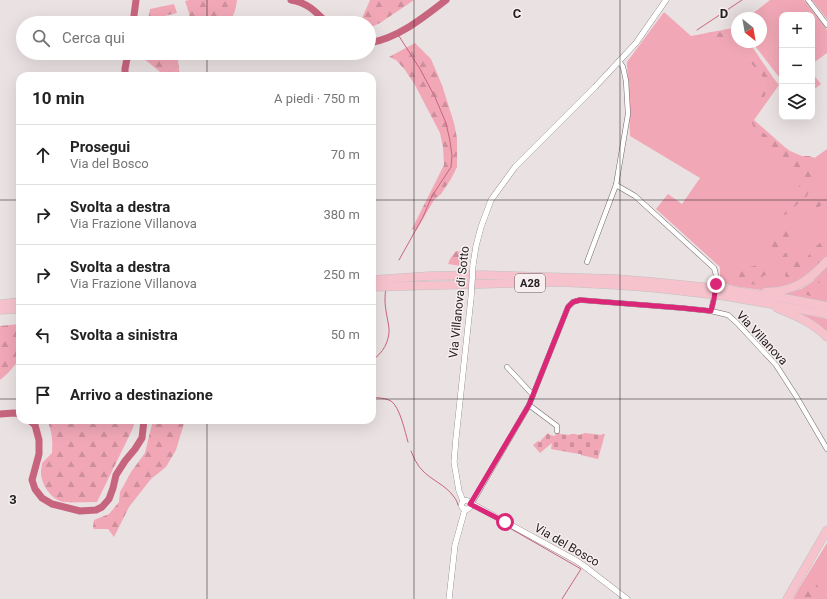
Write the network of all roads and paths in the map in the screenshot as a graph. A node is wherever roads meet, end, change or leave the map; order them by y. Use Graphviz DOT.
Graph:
graph roads {
  1 [pos="666,0"];
  2 [pos="808,0"];
  3 [pos="827,25"];
  4 [pos="619,61"];
  5 [pos="616,185"];
  6 [pos="827,261"];
  7 [pos="587,262"];
  8 [pos="376,280"];
  9 [pos="404,282"];
  10 [pos="376,286"];
  11 [pos="740,295"];
  12 [pos="16,302"];
  13 [pos="0,304"];
  14 [pos="827,306"];
  15 [pos="16,309"];
  16 [pos="0,310"];
  17 [pos="711,311"];
  18 [pos="827,314"];
  19 [pos="827,337"];
  20 [pos="507,367"];
  21 [pos="533,395"];
  22 [pos="529,405"];
  23 [pos="557,431"];
  24 [pos="827,449"];
  25 [pos="463,501"];
  26 [pos="470,504"];
  27 [pos="465,509"];
  28 [pos="827,530"];
  29 [pos="449,599"];
  30 [pos="627,599"];
  31 [pos="787,599"];
  1 -- 4 [label="street, Via Villanova di Sotto"];
  2 -- 3 [label="street"];
  4 -- 5 [label="street"];
  4 -- 25 [label="street, Via Villanova di Sotto, bridge"];
  5 -- 7 [label="street"];
  5 -- 17 [label="street"];
  6 -- 11 [label="highway"];
  8 -- 9 [label="highway, A28"];
  9 -- 10 [label="highway, A28"];
  9 -- 11 [label="highway, A28, bridge"];
  11 -- 14 [label="highway, A28"];
  11 -- 18 [label="highway, A28"];
  11 -- 19 [label="highway"];
  12 -- 13 [label="highway"];
  15 -- 16 [label="highway"];
  17 -- 21 [label="street, Via Villanova"];
  17 -- 24 [label="street, Via Villanova"];
  20 -- 21 [label="street"];
  21 -- 22 [label="street"];
  22 -- 23 [label="street"];
  22 -- 26 [label="street"];
  25 -- 26 [label="street"];
  25 -- 27 [label="street"];
  26 -- 27 [label="street"];
  26 -- 30 [label="street, Via del Bosco"];
  27 -- 29 [label="street"];
  28 -- 31 [label="highway"];
}
